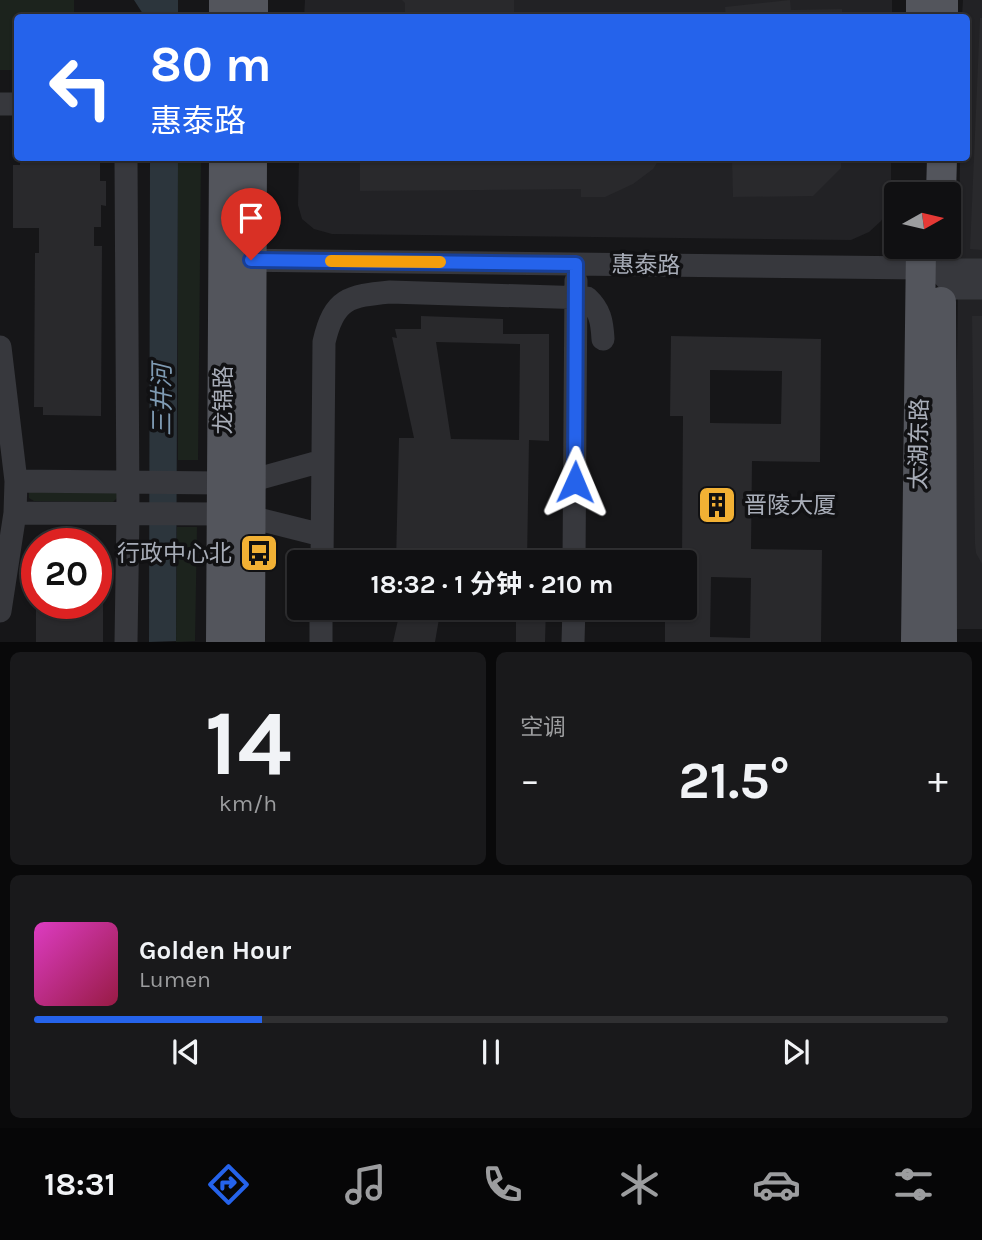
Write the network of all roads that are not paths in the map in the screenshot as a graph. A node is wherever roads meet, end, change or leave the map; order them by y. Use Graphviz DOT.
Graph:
graph roads {
  1 [pos="126,161"];
  2 [pos="224,161"];
  3 [pos="252,161"];
  4 [pos="921,161"];
  5 [pos="942,161"];
  6 [pos="921,182"];
  7 [pos="941,182"];
  8 [pos="931,259"];
  9 [pos="237,260"];
  10 [pos="576,264"];
  11 [pos="982,270"];
  12 [pos="982,288"];
  13 [pos="576,297"];
  14 [pos="603,339"];
  15 [pos="0,347"];
  16 [pos="3,390"];
  17 [pos="322,461"];
  18 [pos="16,481"];
  19 [pos="134,482"];
  20 [pos="236,482"];
  21 [pos="15,513"];
  22 [pos="134,513"];
  23 [pos="236,515"];
  24 [pos="322,535"];
  25 [pos="322,550"];
  26 [pos="574,550"];
  27 [pos="0,607"];
  28 [pos="321,620"];
  29 [pos="573,620"];
  30 [pos="126,642"];
  31 [pos="221,642"];
  32 [pos="250,642"];
  33 [pos="321,642"];
  34 [pos="573,642"];
  35 [pos="916,642"];
  36 [pos="942,642"];
  1 -- 19 [label="street"];
  2 -- 9 [label="main road, 龙锦路"];
  3 -- 9 [label="main road, 龙锦路"];
  4 -- 6 [label="main road"];
  5 -- 7 [label="main road"];
  8 -- 10 [label="street, 惠泰路"];
  8 -- 11 [label="street, 惠泰路"];
  8 -- 12 [label="street"];
  8 -- 35 [label="main road, 太湖东路"];
  8 -- 36 [label="main road, 太湖东路"];
  9 -- 10 [label="street, 惠泰路"];
  9 -- 20 [label="main road, 龙锦路"];
  10 -- 13 [label="street"];
  13 -- 14 [label="street"];
  13 -- 17 [label="street"];
  13 -- 26 [label="street"];
  15 -- 16 [label="street"];
  16 -- 18 [label="street"];
  17 -- 20 [label="street"];
  17 -- 24 [label="street"];
  18 -- 19 [label="street"];
  18 -- 21 [label="street"];
  19 -- 20 [label="street"];
  19 -- 22 [label="street"];
  20 -- 23 [label="main road, 龙锦路"];
  21 -- 22 [label="street"];
  21 -- 27 [label="street"];
  22 -- 23 [label="street"];
  22 -- 30 [label="street"];
  23 -- 24 [label="street"];
  23 -- 31 [label="main road, 龙锦路"];
  23 -- 32 [label="main road, 龙锦路"];
  24 -- 25 [label="street"];
  28 -- 33 [label="street"];
  29 -- 34 [label="street"];
}
